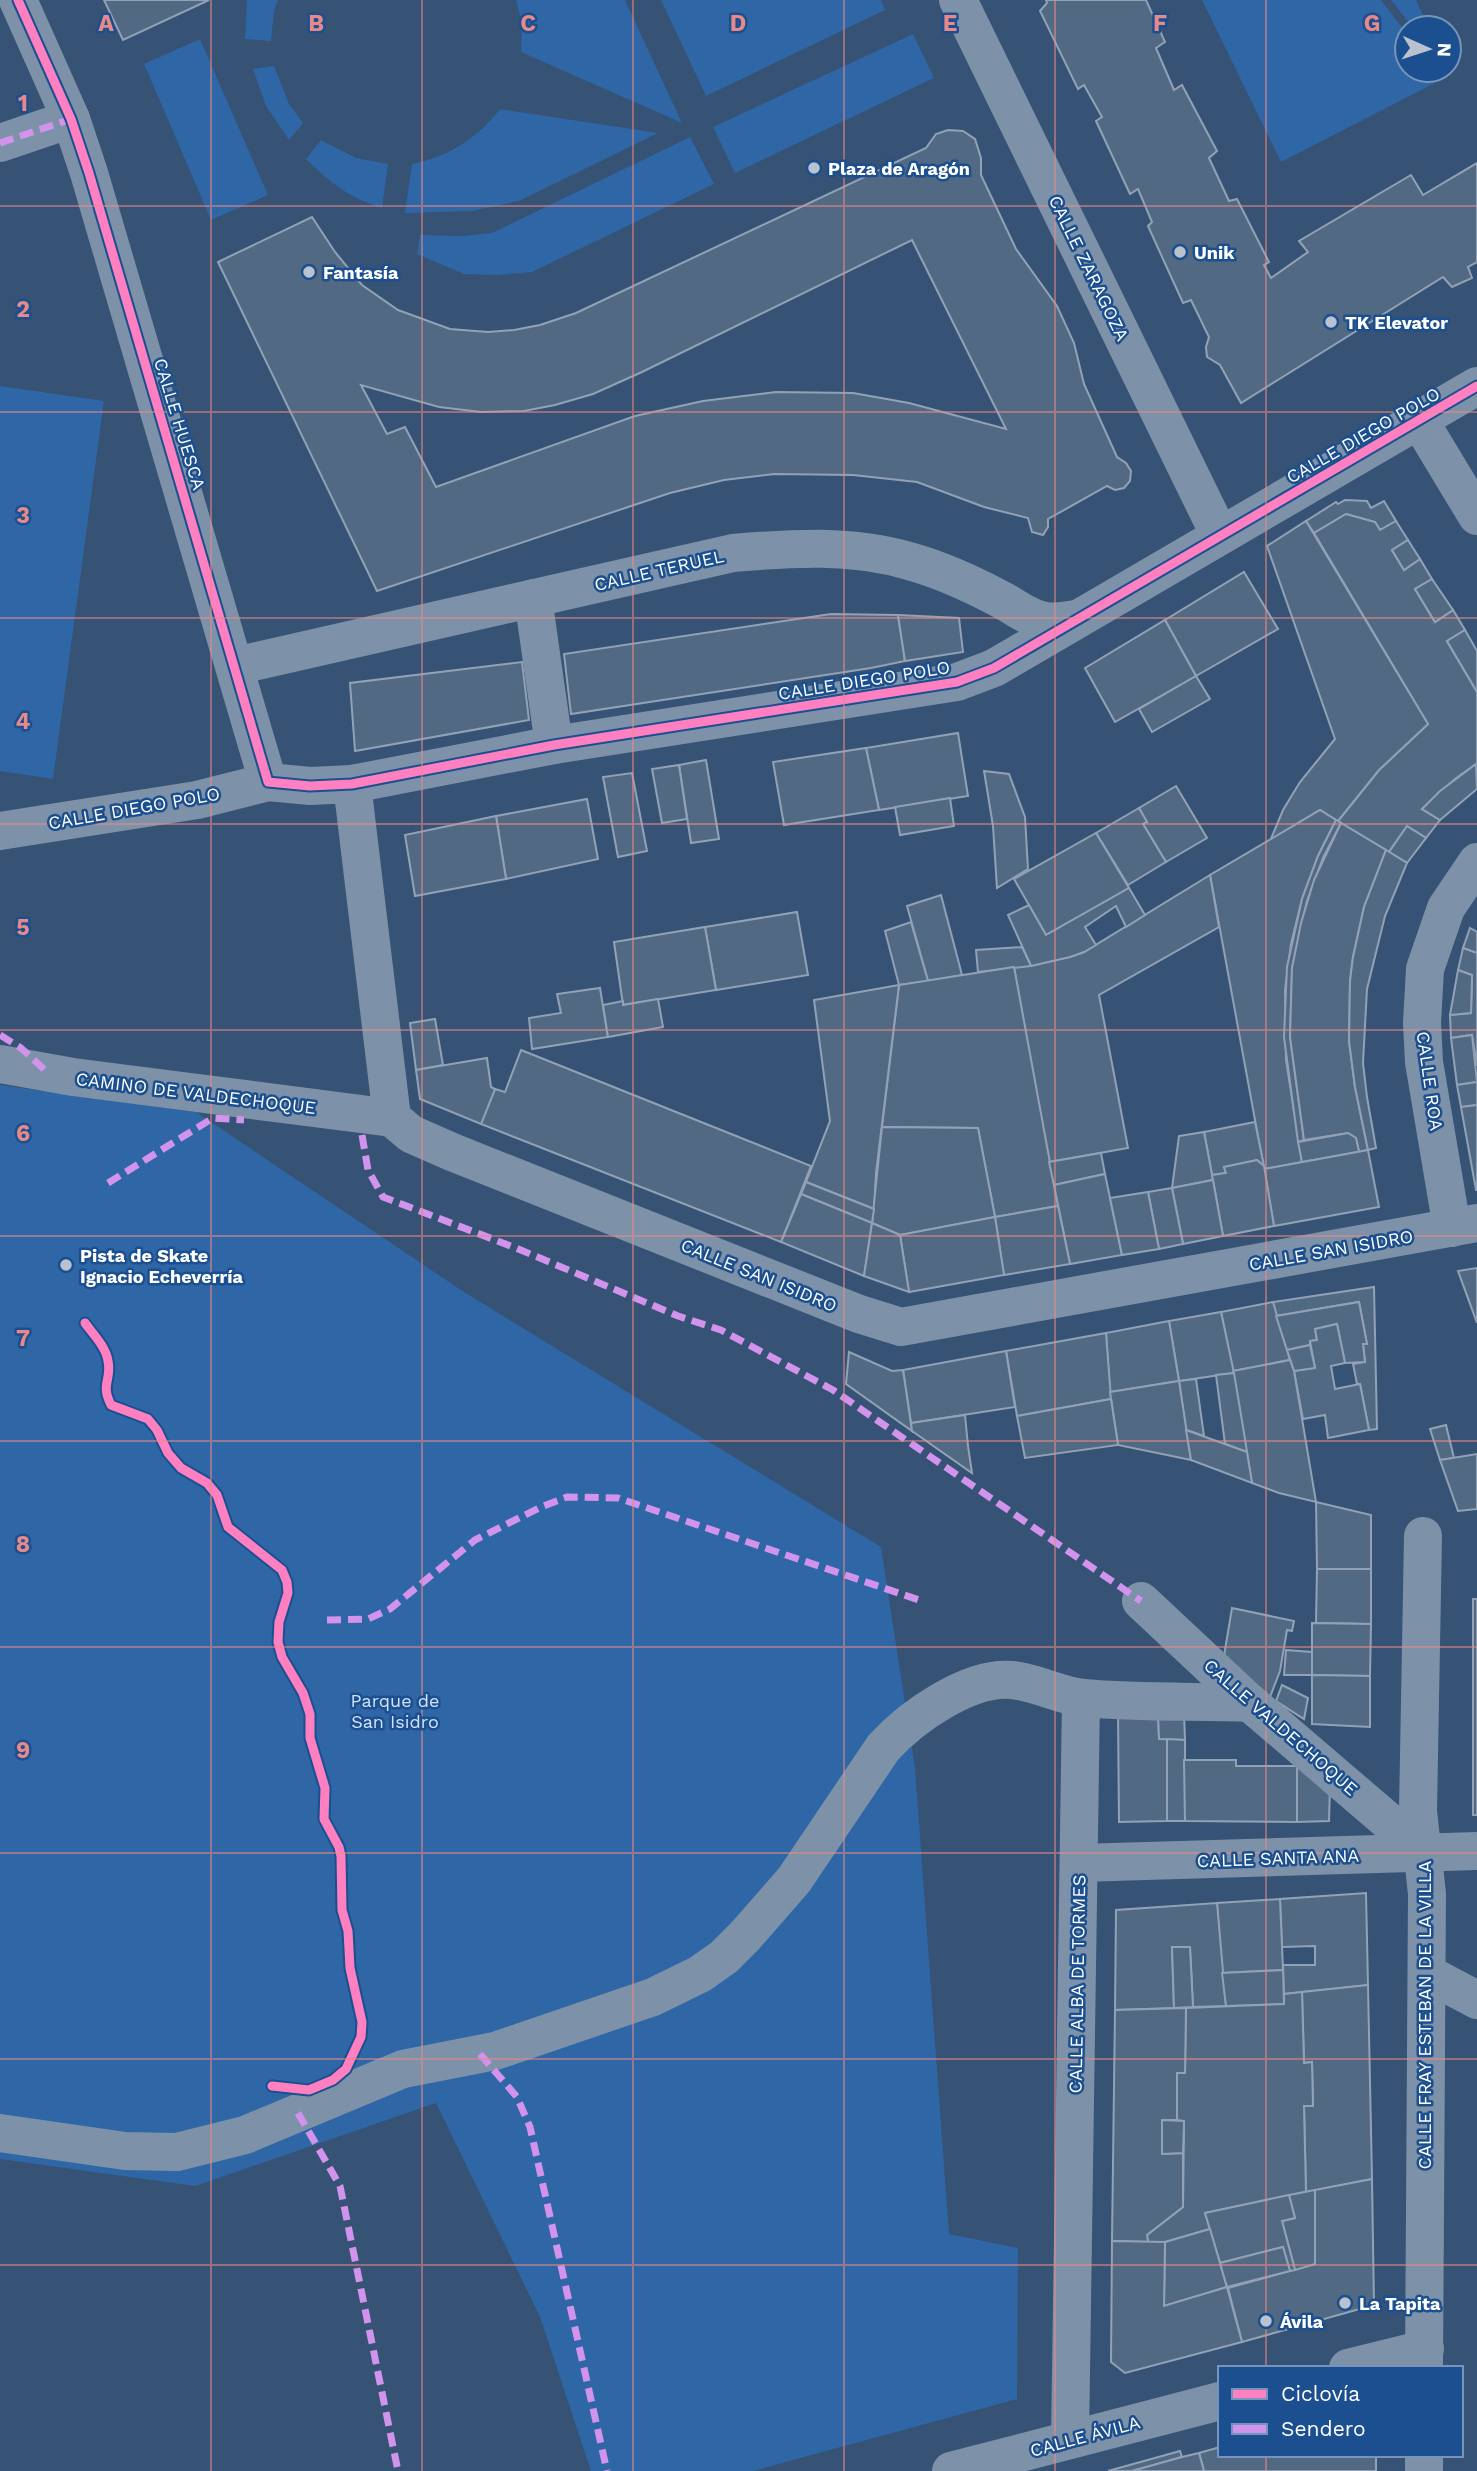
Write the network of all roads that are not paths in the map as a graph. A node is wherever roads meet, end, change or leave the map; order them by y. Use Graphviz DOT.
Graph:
graph roads {
  1 [pos="18,0"];
  2 [pos="958,0"];
  3 [pos="71,119"];
  4 [pos="0,143"];
  5 [pos="1477,386"];
  6 [pos="1419,420"];
  7 [pos="1477,516"];
  8 [pos="1220,536"];
  9 [pos="533,598"];
  10 [pos="1077,620"];
  11 [pos="235,666"];
  12 [pos="554,745"];
  13 [pos="268,782"];
  14 [pos="352,784"];
  15 [pos="0,831"];
  16 [pos="1477,862"];
  17 [pos="0,1064"];
  18 [pos="392,1118"];
  19 [pos="1465,1226"];
  20 [pos="1423,1536"];
  21 [pos="1141,1601"];
  22 [pos="1081,1698"];
  23 [pos="1250,1703"];
  24 [pos="1423,1851"];
  25 [pos="1477,1851"];
  26 [pos="1079,1863"];
  27 [pos="1428,1974"];
  28 [pos="1477,2000"];
  29 [pos="0,2133"];
  30 [pos="1424,2358"];
  31 [pos="1363,2366"];
  32 [pos="1218,2402"];
  33 [pos="1070,2439"];
  34 [pos="951,2471"];
  1 -- 3 [label="street, CALLE HUESCA"];
  2 -- 8 [label="street, CALLE ZARAGOZA"];
  3 -- 4 [label="street"];
  3 -- 11 [label="street, CALLE HUESCA"];
  5 -- 6 [label="street, CALLE DIEGO POLO"];
  6 -- 7 [label="street"];
  6 -- 8 [label="street, CALLE DIEGO POLO"];
  8 -- 10 [label="street, CALLE DIEGO POLO"];
  9 -- 10 [label="street, CALLE TERUEL"];
  9 -- 11 [label="street, CALLE TERUEL"];
  9 -- 12 [label="street"];
  10 -- 12 [label="street, CALLE DIEGO POLO"];
  11 -- 13 [label="street, CALLE HUESCA"];
  12 -- 14 [label="street, CALLE DIEGO POLO"];
  13 -- 14 [label="street"];
  13 -- 15 [label="street, CALLE DIEGO POLO"];
  14 -- 18 [label="street"];
  16 -- 19 [label="street, CALLE ROA"];
  17 -- 18 [label="street, CAMINO DE VALDECHOQUE"];
  18 -- 19 [label="street, CALLE SAN ISIDRO"];
  20 -- 24 [label="street, CALLE FRAY ESTEBAN DE LA VILLA"];
  21 -- 23 [label="street, CALLE VALDECHOQUE"];
  22 -- 23 [label="street"];
  22 -- 26 [label="street, CALLE ALBA DE TORMES"];
  22 -- 29 [label="street"];
  23 -- 24 [label="street, CALLE VALDECHOQUE"];
  24 -- 25 [label="street, CALLE SANTA ANA"];
  24 -- 26 [label="street, CALLE SANTA ANA"];
  24 -- 27 [label="street, CALLE FRAY ESTEBAN DE LA VILLA"];
  26 -- 33 [label="street, CALLE ALBA DE TORMES"];
  27 -- 28 [label="street"];
  27 -- 30 [label="street, CALLE FRAY ESTEBAN DE LA VILLA"];
  30 -- 31 [label="street"];
  32 -- 33 [label="street, CALLE ÁVILA"];
  33 -- 34 [label="street, CALLE ÁVILA"];
}
